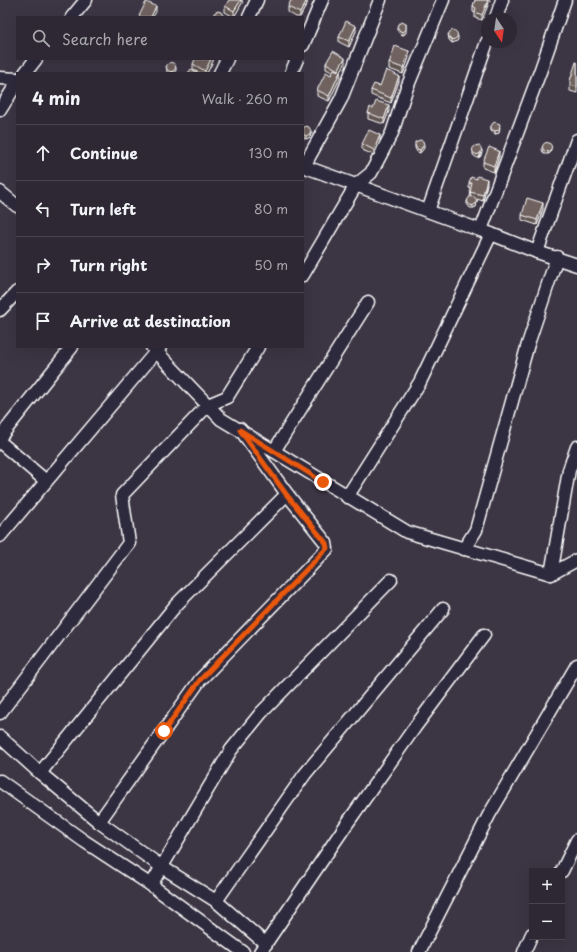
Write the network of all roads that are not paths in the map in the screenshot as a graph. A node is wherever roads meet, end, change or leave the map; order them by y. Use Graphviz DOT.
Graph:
graph roads {
  1 [pos="86,0"];
  2 [pos="257,0"];
  3 [pos="322,0"];
  4 [pos="380,0"];
  5 [pos="443,0"];
  6 [pos="502,0"];
  7 [pos="565,0"];
  8 [pos="498,12"];
  9 [pos="73,16"];
  10 [pos="249,16"];
  11 [pos="304,43"];
  12 [pos="486,48"];
  13 [pos="35,60"];
  14 [pos="226,60"];
  15 [pos="297,60"];
  16 [pos="26,72"];
  17 [pos="220,72"];
  18 [pos="291,72"];
  19 [pos="0,78"];
  20 [pos="16,78"];
  21 [pos="16,85"];
  22 [pos="0,110"];
  23 [pos="577,140"];
  24 [pos="304,166"];
  25 [pos="356,185"];
  26 [pos="0,192"];
  27 [pos="16,205"];
  28 [pos="428,211"];
  29 [pos="486,232"];
  30 [pos="537,252"];
  31 [pos="557,257"];
  32 [pos="577,265"];
  33 [pos="304,273"];
  34 [pos="16,293"];
  35 [pos="368,302"];
  36 [pos="0,310"];
  37 [pos="71,348"];
  38 [pos="156,348"];
  39 [pos="257,348"];
  40 [pos="208,405"];
  41 [pos="240,430"];
  42 [pos="0,437"];
  43 [pos="0,442"];
  44 [pos="577,447"];
  45 [pos="274,451"];
  46 [pos="46,481"];
  47 [pos="286,494"];
  48 [pos="347,497"];
  49 [pos="0,536"];
  50 [pos="464,549"];
  51 [pos="577,560"];
  52 [pos="552,574"];
  53 [pos="391,580"];
  54 [pos="443,609"];
  55 [pos="484,635"];
  56 [pos="577,665"];
  57 [pos="0,713"];
  58 [pos="0,736"];
  59 [pos="40,773"];
  60 [pos="0,781"];
  61 [pos="99,822"];
  62 [pos="577,840"];
  63 [pos="162,867"];
  64 [pos="563,868"];
  65 [pos="151,885"];
  66 [pos="216,901"];
  67 [pos="529,940"];
  68 [pos="263,948"];
  69 [pos="243,952"];
  70 [pos="419,952"];
  71 [pos="524,952"];
  1 -- 9 [label="street"];
  2 -- 10 [label="street"];
  3 -- 11 [label="street"];
  4 -- 24 [label="street"];
  5 -- 25 [label="street"];
  6 -- 8 [label="street"];
  7 -- 29 [label="street"];
  12 -- 28 [label="street"];
  13 -- 16 [label="street"];
  14 -- 17 [label="street"];
  15 -- 18 [label="street"];
  19 -- 20 [label="street"];
  21 -- 22 [label="street"];
  23 -- 30 [label="street"];
  24 -- 25 [label="street"];
  25 -- 28 [label="street"];
  25 -- 33 [label="street"];
  26 -- 27 [label="street"];
  28 -- 29 [label="street"];
  29 -- 30 [label="street"];
  29 -- 48 [label="street"];
  30 -- 31 [label="street"];
  31 -- 32 [label="street"];
  31 -- 50 [label="street"];
  34 -- 36 [label="street"];
  35 -- 45 [label="street"];
  37 -- 42 [label="street"];
  38 -- 40 [label="street"];
  38 -- 46 [label="street"];
  39 -- 40 [label="street"];
  40 -- 41 [label="street"];
  40 -- 57 [label="street"];
  41 -- 45 [label="street"];
  41 -- 47 [label="street"];
  43 -- 46 [label="street"];
  44 -- 52 [label="street"];
  45 -- 48 [label="street"];
  46 -- 49 [label="street"];
  47 -- 59 [label="street"];
  47 -- 61 [label="street"];
  48 -- 50 [label="street"];
  50 -- 52 [label="street"];
  51 -- 52 [label="street"];
  53 -- 63 [label="street"];
  54 -- 66 [label="street"];
  55 -- 68 [label="street"];
  56 -- 70 [label="street"];
  58 -- 59 [label="street"];
  59 -- 61 [label="street"];
  60 -- 65 [label="street"];
  61 -- 63 [label="street"];
  62 -- 64 [label="street"];
  63 -- 65 [label="street"];
  63 -- 66 [label="street"];
  65 -- 69 [label="street"];
  66 -- 68 [label="street"];
  67 -- 71 [label="street"];
}
